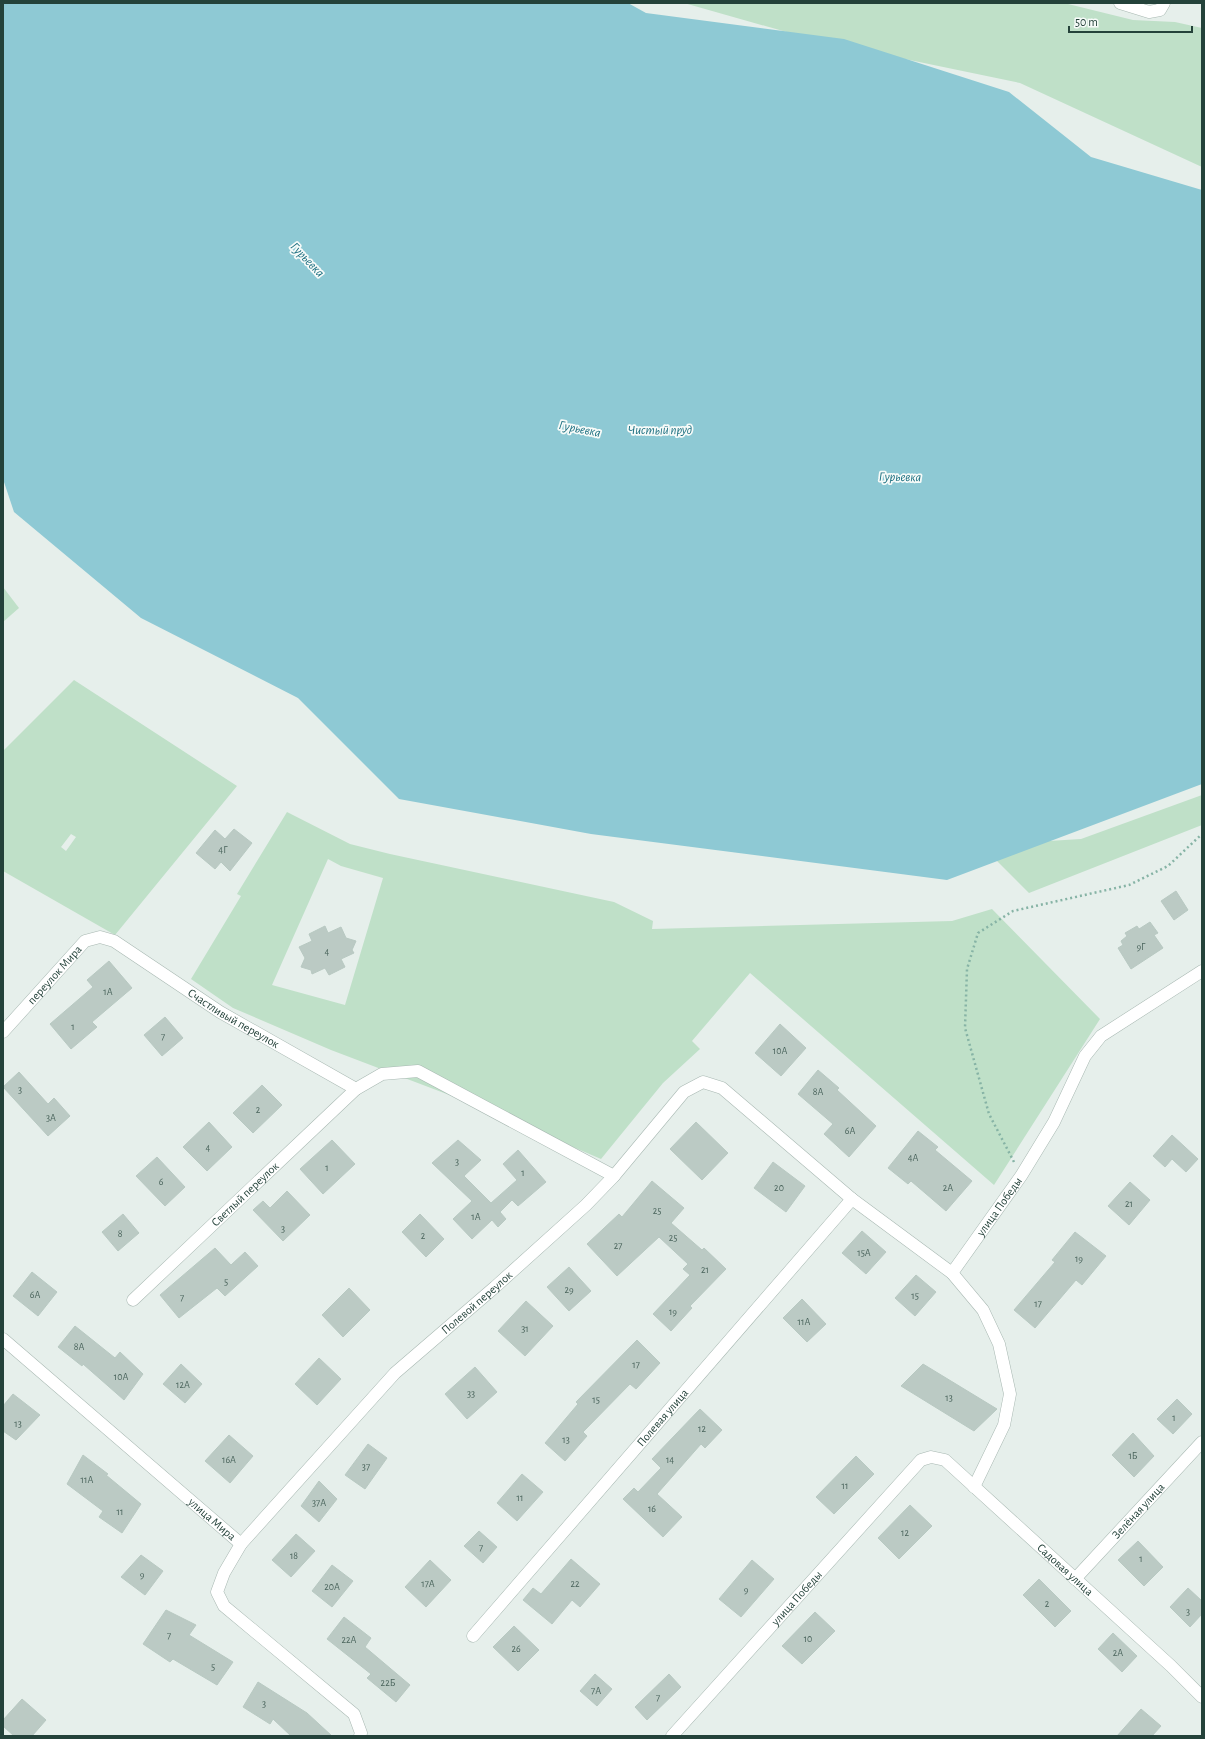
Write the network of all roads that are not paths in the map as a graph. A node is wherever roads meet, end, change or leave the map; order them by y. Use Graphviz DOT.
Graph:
graph roads {
  1 [pos="1120,3"];
  2 [pos="1164,3"];
  3 [pos="114,942"];
  4 [pos="1202,971"];
  5 [pos="3,1032"];
  6 [pos="356,1089"];
  7 [pos="614,1176"];
  8 [pos="852,1199"];
  9 [pos="952,1273"];
  10 [pos="133,1300"];
  11 [pos="3,1339"];
  12 [pos="1202,1442"];
  13 [pos="921,1460"];
  14 [pos="974,1487"];
  15 [pos="241,1544"];
  16 [pos="1075,1579"];
  17 [pos="473,1636"];
  18 [pos="1202,1697"];
  19 [pos="360,1736"];
  20 [pos="672,1736"];
  1 -- 2 [label="street"];
  3 -- 5 [label="street, переулок Мира"];
  3 -- 6 [label="street, Счастливый переулок"];
  4 -- 9 [label="street, улица Победы"];
  6 -- 7 [label="street, Светлый переулок"];
  6 -- 10 [label="street, Светлый переулок"];
  7 -- 8 [label="street, Полевой переулок"];
  7 -- 15 [label="street, Полевой переулок"];
  8 -- 9 [label="street"];
  8 -- 17 [label="street, Полевая улица"];
  9 -- 14 [label="street"];
  11 -- 15 [label="street, улица Мира"];
  12 -- 16 [label="street, Зелёная улица"];
  13 -- 14 [label="street, Садовая улица"];
  13 -- 20 [label="street, улица Победы"];
  14 -- 16 [label="street, Садовая улица"];
  15 -- 19 [label="street, улица Мира"];
  16 -- 18 [label="street, Садовая улица"];
}
